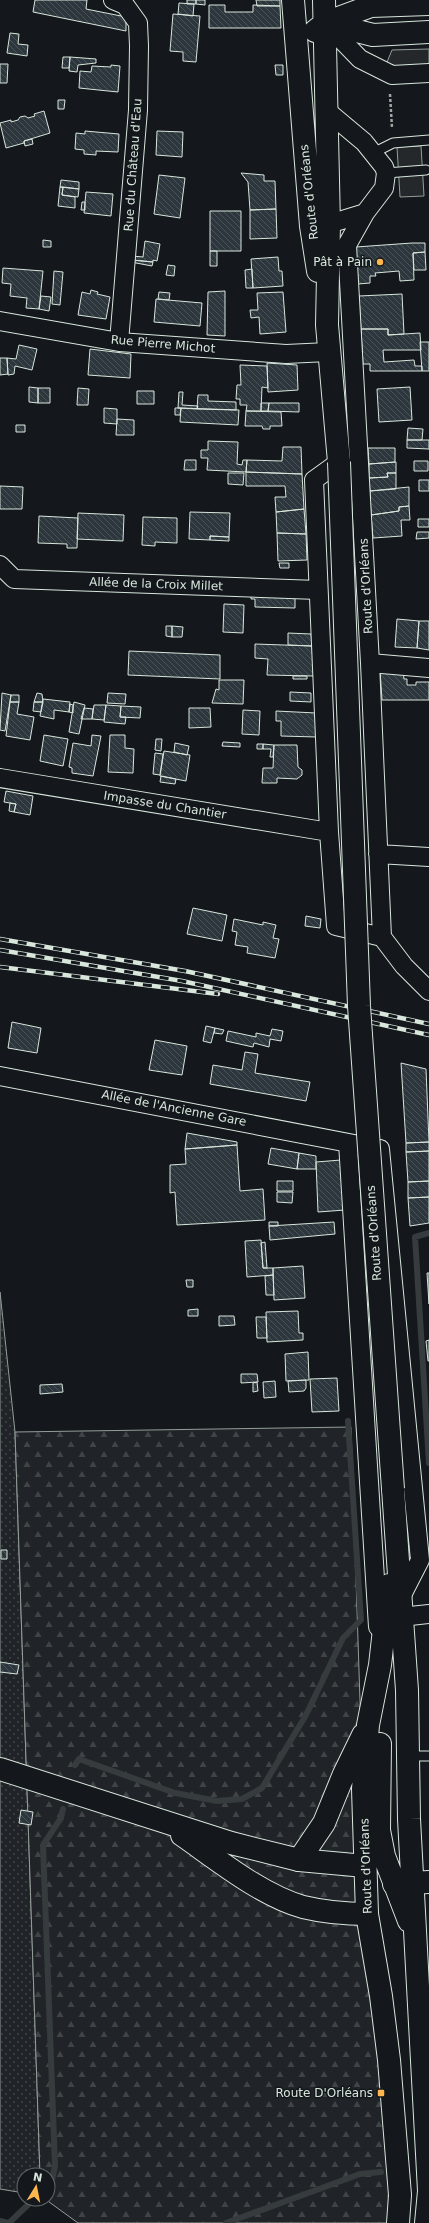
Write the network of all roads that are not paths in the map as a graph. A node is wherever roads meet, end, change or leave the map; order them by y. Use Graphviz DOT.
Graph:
graph roads {
  1 [pos="113,0"];
  2 [pos="293,0"];
  3 [pos="317,0"];
  4 [pos="324,0"];
  5 [pos="429,4"];
  6 [pos="325,23"];
  7 [pos="429,32"];
  8 [pos="297,58"];
  9 [pos="429,73"];
  10 [pos="327,111"];
  11 [pos="429,140"];
  12 [pos="373,153"];
  13 [pos="426,170"];
  14 [pos="386,173"];
  15 [pos="365,212"];
  16 [pos="330,224"];
  17 [pos="0,321"];
  18 [pos="327,326"];
  19 [pos="119,342"];
  20 [pos="328,352"];
  21 [pos="339,462"];
  22 [pos="0,565"];
  23 [pos="318,590"];
  24 [pos="370,663"];
  25 [pos="429,668"];
  26 [pos="0,778"];
  27 [pos="329,832"];
  28 [pos="378,854"];
  29 [pos="429,857"];
  30 [pos="382,937"];
  31 [pos="429,991"];
  32 [pos="0,1076"];
  33 [pos="348,1143"];
  34 [pos="395,1536"];
  35 [pos="401,1608"];
  36 [pos="429,1614"];
  37 [pos="380,1665"];
  38 [pos="368,1725"];
  39 [pos="419,1756"];
  40 [pos="0,1769"];
  41 [pos="164,1823"];
  42 [pos="299,1860"];
  43 [pos="365,1866"];
  44 [pos="412,1884"];
  45 [pos="367,1914"];
  46 [pos="429,2191"];
  47 [pos="429,2194"];
  48 [pos="400,2195"];
  49 [pos="398,2223"];
  50 [pos="404,2223"];
  51 [pos="426,2223"];
  1 -- 19 [label="street, Rue du Château d'Eau"];
  2 -- 8 [label="main road, Route d'Orléans"];
  3 -- 6 [label="main road, Route d'Orléans"];
  4 -- 6 [label="main road, Route d'Orléans"];
  5 -- 6 [label="main road"];
  6 -- 7 [label="main road"];
  6 -- 8 [label="main road"];
  6 -- 9 [label="street"];
  6 -- 10 [label="main road, Route d'Orléans"];
  8 -- 18 [label="main road, Route d'Orléans"];
  10 -- 12 [label="street"];
  10 -- 16 [label="main road, Route d'Orléans"];
  11 -- 12 [label="lane"];
  12 -- 14 [label="street"];
  13 -- 14 [label="lane"];
  14 -- 15 [label="street, Route d'Orléans"];
  15 -- 16 [label="street, Route d'Orléans"];
  15 -- 24 [label="street, Route d'Orléans"];
  16 -- 18 [label="main road, Route d'Orléans"];
  17 -- 19 [label="street, Rue Pierre Michot"];
  18 -- 20 [label="main road, Route d'Orléans"];
  19 -- 20 [label="street, Rue Pierre Michot"];
  20 -- 21 [label="main road, Route d'Orléans"];
  21 -- 23 [label="street"];
  21 -- 34 [label="main road, Route d'Orléans, bridge"];
  22 -- 23 [label="street, Allée de la Croix Millet"];
  23 -- 27 [label="street"];
  24 -- 25 [label="street"];
  24 -- 28 [label="street, Route d'Orléans"];
  26 -- 27 [label="street, Impasse du Chantier"];
  27 -- 30 [label="street"];
  28 -- 29 [label="street"];
  28 -- 30 [label="street, Route d'Orléans"];
  30 -- 31 [label="street"];
  32 -- 33 [label="street, Allée de l'Ancienne Gare"];
  33 -- 35 [label="street, Allée de l'Ancienne Gare"];
  33 -- 37 [label="street"];
  34 -- 35 [label="main road, Route d'Orléans"];
  34 -- 37 [label="main road, Route d'Orléans"];
  35 -- 36 [label="street"];
  35 -- 39 [label="main road, Route d'Orléans"];
  37 -- 38 [label="main road, Route d'Orléans"];
  37 -- 44 [label="main road"];
  38 -- 42 [label="main road"];
  38 -- 43 [label="main road, Route d'Orléans"];
  39 -- 44 [label="main road, Route d'Orléans"];
  40 -- 41 [label="main road"];
  41 -- 42 [label="main road"];
  41 -- 45 [label="main road"];
  42 -- 43 [label="main road"];
  43 -- 44 [label="main road"];
  43 -- 45 [label="main road, Route d'Orléans"];
  44 -- 45 [label="main road"];
  44 -- 46 [label="main road"];
  45 -- 48 [label="main road, Route d'Orléans"];
  46 -- 47 [label="main road"];
  46 -- 51 [label="main road"];
  48 -- 49 [label="main road, Route d'Orléans"];
  48 -- 50 [label="main road, Route d'Orléans"];
}
